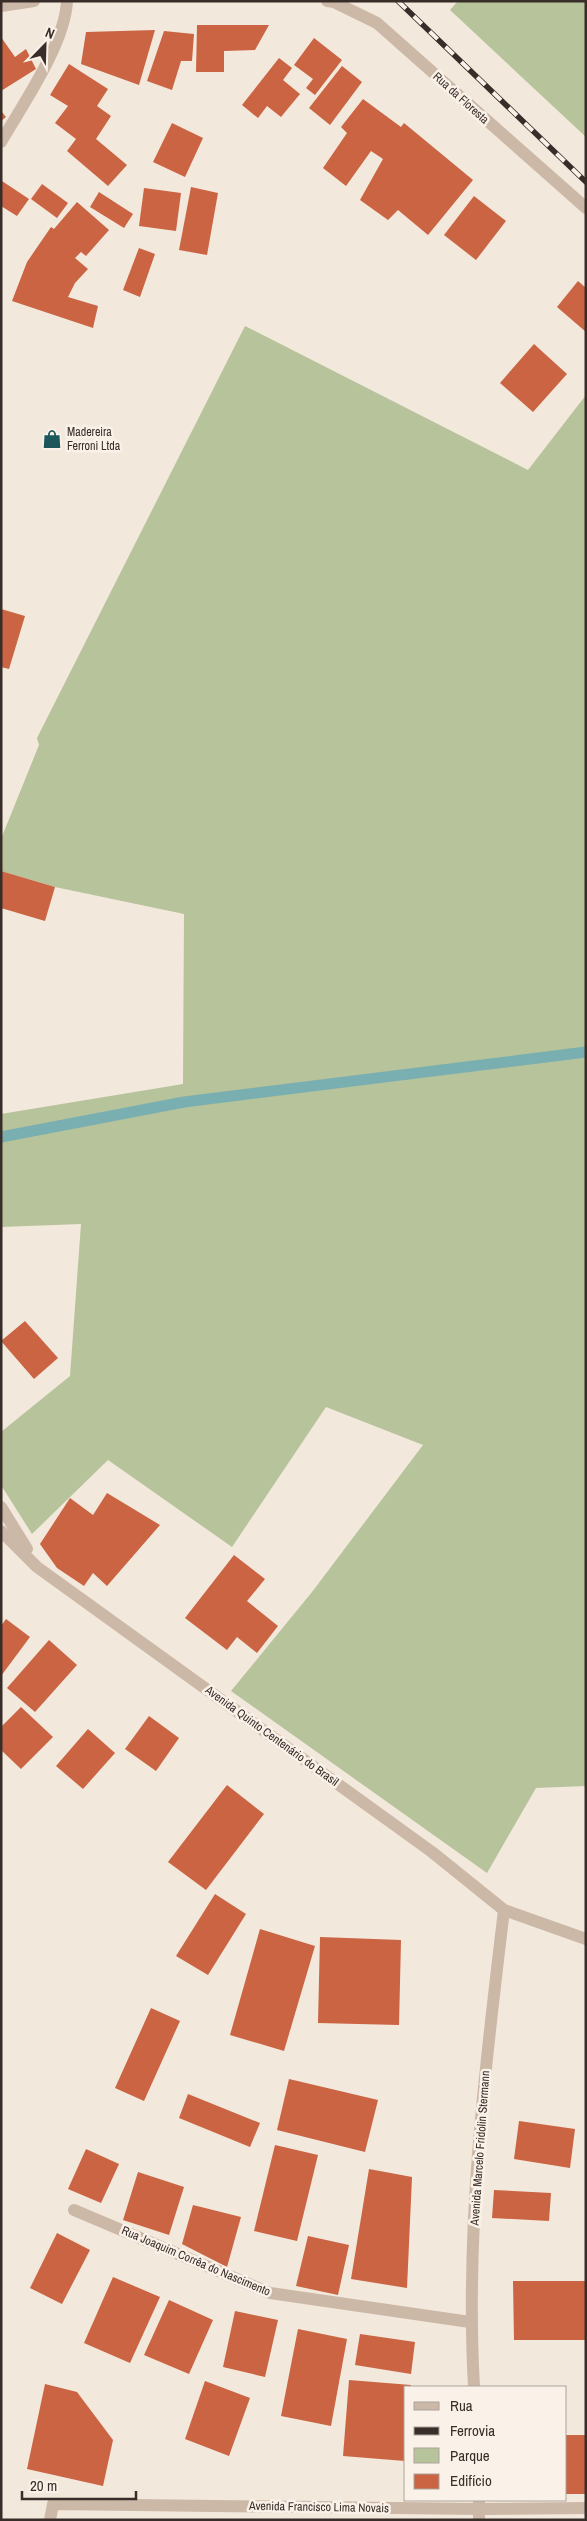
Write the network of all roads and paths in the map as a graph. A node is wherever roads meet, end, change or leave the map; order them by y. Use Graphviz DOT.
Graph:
graph roads {
  1 [pos="34,1"];
  2 [pos="67,1"];
  3 [pos="327,1"];
  4 [pos="1,6"];
  5 [pos="1,142"];
  6 [pos="586,208"];
  7 [pos="1,1507"];
  8 [pos="1,1531"];
  9 [pos="37,1566"];
  10 [pos="504,1910"];
  11 [pos="586,1939"];
  12 [pos="74,2210"];
  13 [pos="470,2322"];
  14 [pos="474,2386"];
  15 [pos="586,2508"];
  16 [pos="479,2509"];
  17 [pos="50,2520"];
  1 -- 4 [label="street"];
  2 -- 5 [label="street"];
  3 -- 6 [label="street, Rua da Floresta"];
  7 -- 9 [label="street, Avenida Quinto Centenário do Brasil"];
  8 -- 9 [label="street, Avenida Quinto Centenário do Brasil"];
  9 -- 10 [label="street, Avenida Quinto Centenário do Brasil"];
  10 -- 11 [label="street, Avenida Quinto Centenário do Brasil"];
  10 -- 13 [label="street, Avenida Marcelo Fridolin Stermann"];
  12 -- 13 [label="street, Rua Joaquim Corrêa do Nascimento"];
  13 -- 14 [label="street, Avenida Marcelo Fridolin Stermann"];
  15 -- 16 [label="street, Avenida Francisco Lima Novais"];
  16 -- 17 [label="street, Avenida Francisco Lima Novais"];
}
